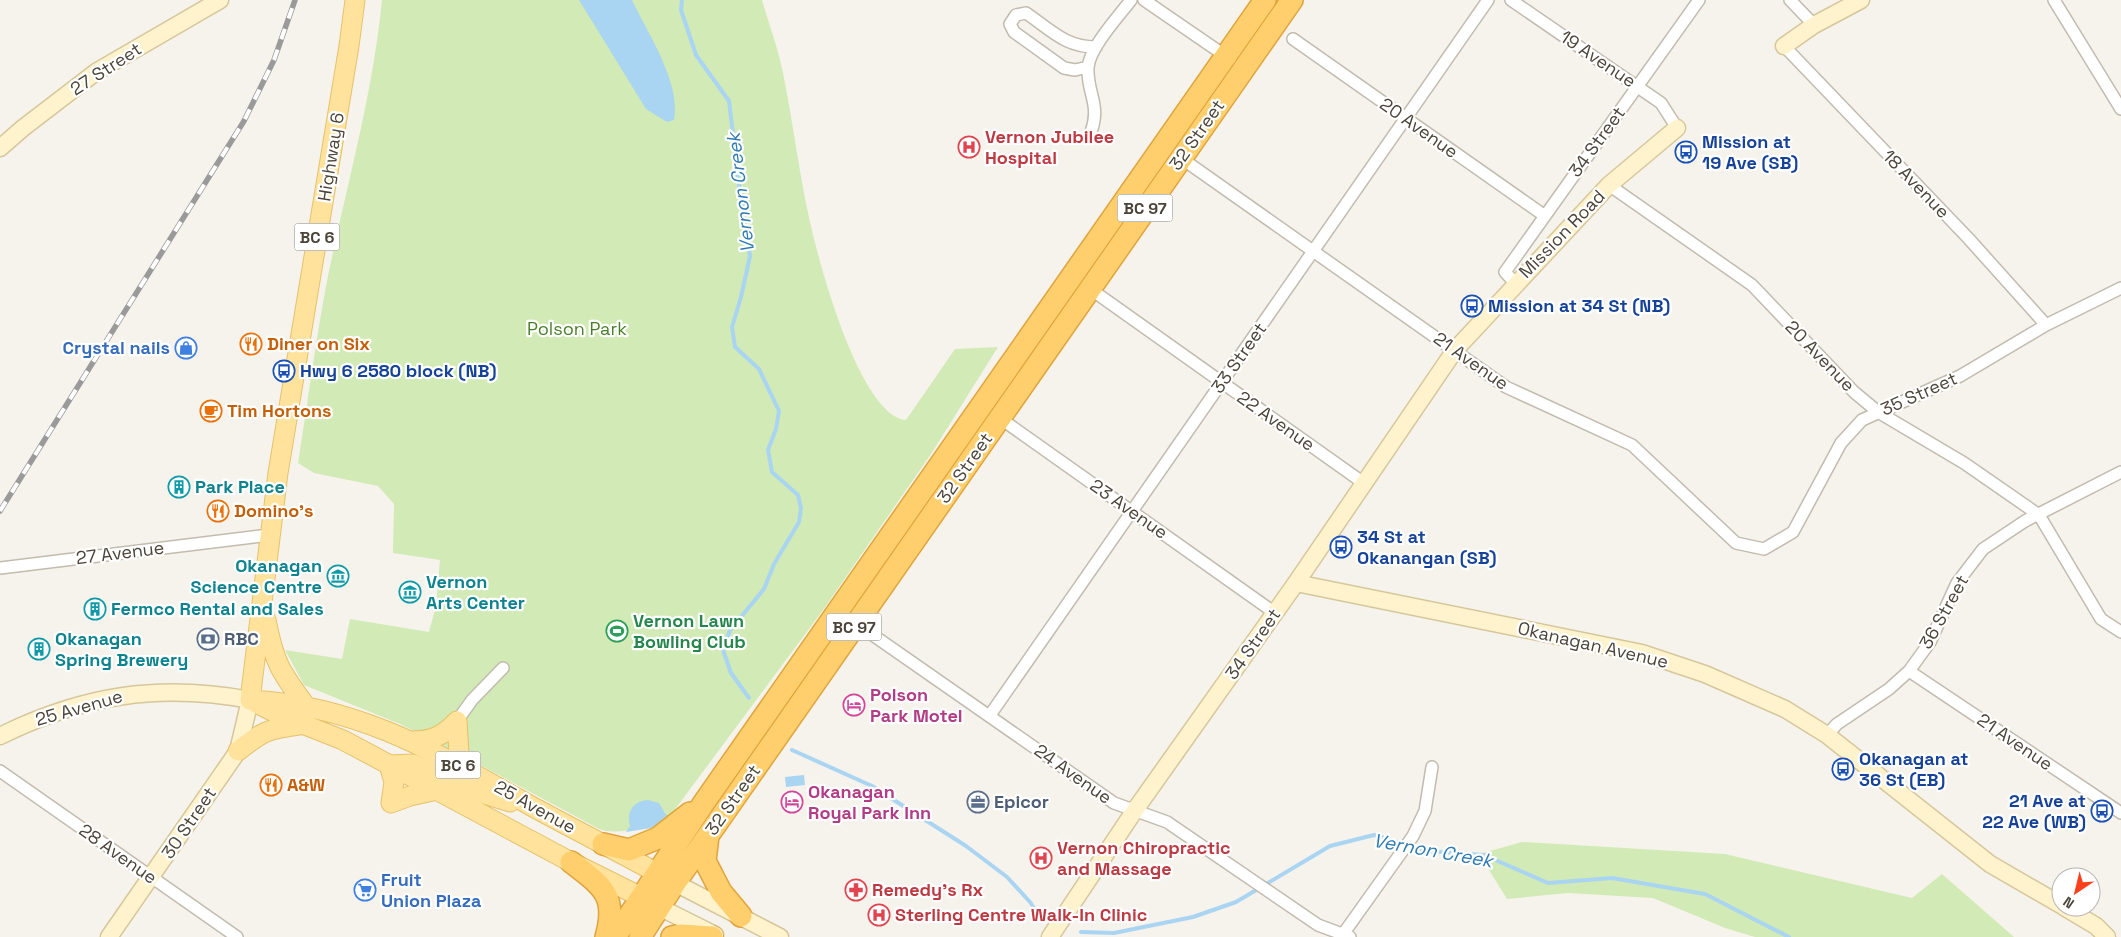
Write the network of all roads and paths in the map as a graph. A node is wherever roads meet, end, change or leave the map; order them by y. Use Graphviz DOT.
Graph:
graph roads {
  1 [pos="220,0"];
  2 [pos="354,0"];
  3 [pos="1131,0"];
  4 [pos="1144,0"];
  5 [pos="1265,0"];
  6 [pos="1292,0"];
  7 [pos="1488,0"];
  8 [pos="1511,0"];
  9 [pos="1699,0"];
  10 [pos="1790,0"];
  11 [pos="1861,0"];
  12 [pos="2054,0"];
  13 [pos="1814,26"];
  14 [pos="1293,39"];
  15 [pos="1784,46"];
  16 [pos="1096,47"];
  17 [pos="1226,56"];
  18 [pos="1088,67"];
  19 [pos="1244,68"];
  20 [pos="1638,86"];
  21 [pos="2121,109"];
  22 [pos="1406,119"];
  23 [pos="1677,128"];
  24 [pos="1091,132"];
  25 [pos="0,148"];
  26 [pos="1181,158"];
  27 [pos="1609,185"];
  28 [pos="1545,216"];
  29 [pos="1313,252"];
  30 [pos="1515,283"];
  31 [pos="1090,288"];
  32 [pos="2121,288"];
  33 [pos="2046,325"];
  34 [pos="1455,350"];
  35 [pos="1222,382"];
  36 [pos="982,405"];
  37 [pos="1878,412"];
  38 [pos="1000,418"];
  39 [pos="2121,473"];
  40 [pos="1365,484"];
  41 [pos="1132,511"];
  42 [pos="2039,515"];
  43 [pos="269,535"];
  44 [pos="1764,549"];
  45 [pos="0,568"];
  46 [pos="1296,583"];
  47 [pos="264,604"];
  48 [pos="1276,613"];
  49 [pos="857,624"];
  50 [pos="2121,632"];
  51 [pos="503,668"];
  52 [pos="1909,671"];
  53 [pos="250,700"];
  54 [pos="305,705"];
  55 [pos="990,715"];
  56 [pos="457,721"];
  57 [pos="303,725"];
  58 [pos="1827,735"];
  59 [pos="0,736"];
  60 [pos="412,741"];
  61 [pos="238,751"];
  62 [pos="390,765"];
  63 [pos="1432,766"];
  64 [pos="0,771"];
  65 [pos="473,773"];
  66 [pos="437,790"];
  67 [pos="702,804"];
  68 [pos="536,808"];
  69 [pos="1135,810"];
  70 [pos="2121,813"];
  71 [pos="708,836"];
  72 [pos="603,844"];
  73 [pos="570,862"];
  74 [pos="151,877"];
  75 [pos="666,878"];
  76 [pos="2051,900"];
  77 [pos="650,902"];
  78 [pos="741,916"];
  79 [pos="2081,917"];
  80 [pos="1052,934"];
  81 [pos="1345,936"];
  82 [pos="109,937"];
  83 [pos="236,937"];
  84 [pos="606,937"];
  85 [pos="615,937"];
  86 [pos="640,937"];
  87 [pos="672,937"];
  88 [pos="712,937"];
  89 [pos="718,937"];
  90 [pos="780,937"];
  91 [pos="2107,937"];
  1 -- 25 [label="street, 27 Street"];
  2 -- 43 [label="main road, Highway 6 / BC 6"];
  3 -- 16 [label="street"];
  4 -- 17 [label="street"];
  5 -- 17 [label="highway, 32 Street / BC 97"];
  6 -- 19 [label="highway, 32 Street / BC 97"];
  7 -- 22 [label="street, 33 Street"];
  8 -- 20 [label="street, 19 Avenue"];
  9 -- 20 [label="street, 34 Street"];
  10 -- 13 [label="street"];
  11 -- 13 [label="street"];
  12 -- 21 [label="street"];
  13 -- 15 [label="street"];
  14 -- 22 [label="street, 20 Avenue"];
  15 -- 33 [label="street, 18 Avenue"];
  16 -- 18 [label="street"];
  16 -- 18 [label="street"];
  17 -- 19 [label="street"];
  17 -- 36 [label="highway, 32 Street / BC 97"];
  18 -- 24 [label="street"];
  19 -- 26 [label="highway, 32 Street / BC 97"];
  20 -- 23 [label="street, 19 Avenue"];
  20 -- 28 [label="street, 34 Street"];
  22 -- 28 [label="street, 20 Avenue"];
  22 -- 29 [label="street, 33 Street"];
  23 -- 27 [label="street, Mission Road"];
  26 -- 29 [label="street, 21 Avenue"];
  26 -- 31 [label="highway, 32 Street / BC 97"];
  27 -- 30 [label="street, Mission Road"];
  27 -- 37 [label="street, 20 Avenue"];
  28 -- 30 [label="street, 34 Street"];
  29 -- 34 [label="street, 21 Avenue"];
  29 -- 35 [label="street, 33 Street"];
  30 -- 34 [label="street, Mission Road"];
  31 -- 35 [label="street, 22 Avenue"];
  31 -- 38 [label="highway, 32 Street / BC 97"];
  32 -- 33 [label="street, 35 Street"];
  33 -- 37 [label="street, 35 Street"];
  34 -- 40 [label="street, 34 Street"];
  34 -- 44 [label="street, 21 Avenue"];
  35 -- 40 [label="street, 22 Avenue"];
  35 -- 41 [label="street, 33 Street"];
  36 -- 38 [label="street, 23 Avenue"];
  36 -- 67 [label="highway, 32 Street / BC 97"];
  37 -- 42 [label="street, 20 Avenue"];
  37 -- 44 [label="street, 35 Street"];
  38 -- 41 [label="street, 23 Avenue"];
  38 -- 49 [label="highway, 32 Street / BC 97"];
  39 -- 42 [label="street, 36 Street"];
  40 -- 46 [label="street, 34 Street"];
  41 -- 48 [label="street, 23 Avenue"];
  41 -- 55 [label="street, 33 Street"];
  42 -- 50 [label="street"];
  42 -- 52 [label="street, 36 Street"];
  43 -- 45 [label="street, 27 Avenue"];
  43 -- 47 [label="main road, Highway 6 / BC 6"];
  46 -- 48 [label="street, 34 Street"];
  46 -- 58 [label="street, Okanagan Avenue"];
  47 -- 53 [label="main road, Highway 6 / BC 6"];
  47 -- 54 [label="main road"];
  48 -- 69 [label="street, 34 Street"];
  49 -- 55 [label="street, 24 Avenue"];
  49 -- 71 [label="highway, 32 Street / BC 97"];
  51 -- 56 [label="street"];
  52 -- 58 [label="street, 36 Street"];
  52 -- 70 [label="street, 21 Avenue"];
  53 -- 54 [label="main road, 25 Avenue"];
  53 -- 57 [label="main road, 25 Avenue / BC 6"];
  53 -- 59 [label="street, 25 Avenue"];
  53 -- 61 [label="street, 30 Street"];
  54 -- 60 [label="main road, 25 Avenue / BC 6"];
  55 -- 69 [label="street, 24 Avenue"];
  56 -- 60 [label="main road"];
  56 -- 65 [label="main road"];
  57 -- 61 [label="main road"];
  57 -- 62 [label="main road, 25 Avenue / BC 6"];
  58 -- 76 [label="street, Okanagan Avenue"];
  60 -- 65 [label="main road, 25 Avenue / BC 6"];
  61 -- 74 [label="street, 30 Street"];
  62 -- 66 [label="main road, 25 Avenue / BC 6"];
  62 -- 66 [label="main road"];
  62 -- 68 [label="main road"];
  63 -- 81 [label="street"];
  64 -- 74 [label="street, 28 Avenue"];
  65 -- 68 [label="main road, 25 Avenue / BC 6"];
  66 -- 73 [label="main road, 25 Avenue / BC 6"];
  67 -- 72 [label="highway"];
  67 -- 75 [label="highway, 32 Street / BC 97"];
  68 -- 72 [label="main road, 25 Avenue / BC 6"];
  69 -- 80 [label="street, 34 Street"];
  69 -- 81 [label="street, 24 Avenue"];
  71 -- 75 [label="highway, 32 Street / BC 97"];
  71 -- 78 [label="highway"];
  72 -- 75 [label="main road, 25 Avenue / BC 6"];
  73 -- 77 [label="main road, 25 Avenue / BC 6"];
  73 -- 84 [label="highway"];
  74 -- 82 [label="street, 30 Street"];
  74 -- 83 [label="street, 28 Avenue"];
  75 -- 77 [label="highway, 32 Street / BC 97"];
  75 -- 78 [label="street, 25 Avenue"];
  77 -- 85 [label="highway, 32 Street / BC 97"];
  77 -- 86 [label="highway, 32 Street / BC 97"];
  77 -- 89 [label="street, 25 Avenue"];
  78 -- 90 [label="street, 25 Avenue"];
  79 -- 91 [label="street, Okanagan Avenue"];
  87 -- 88 [label="highway"];
}
